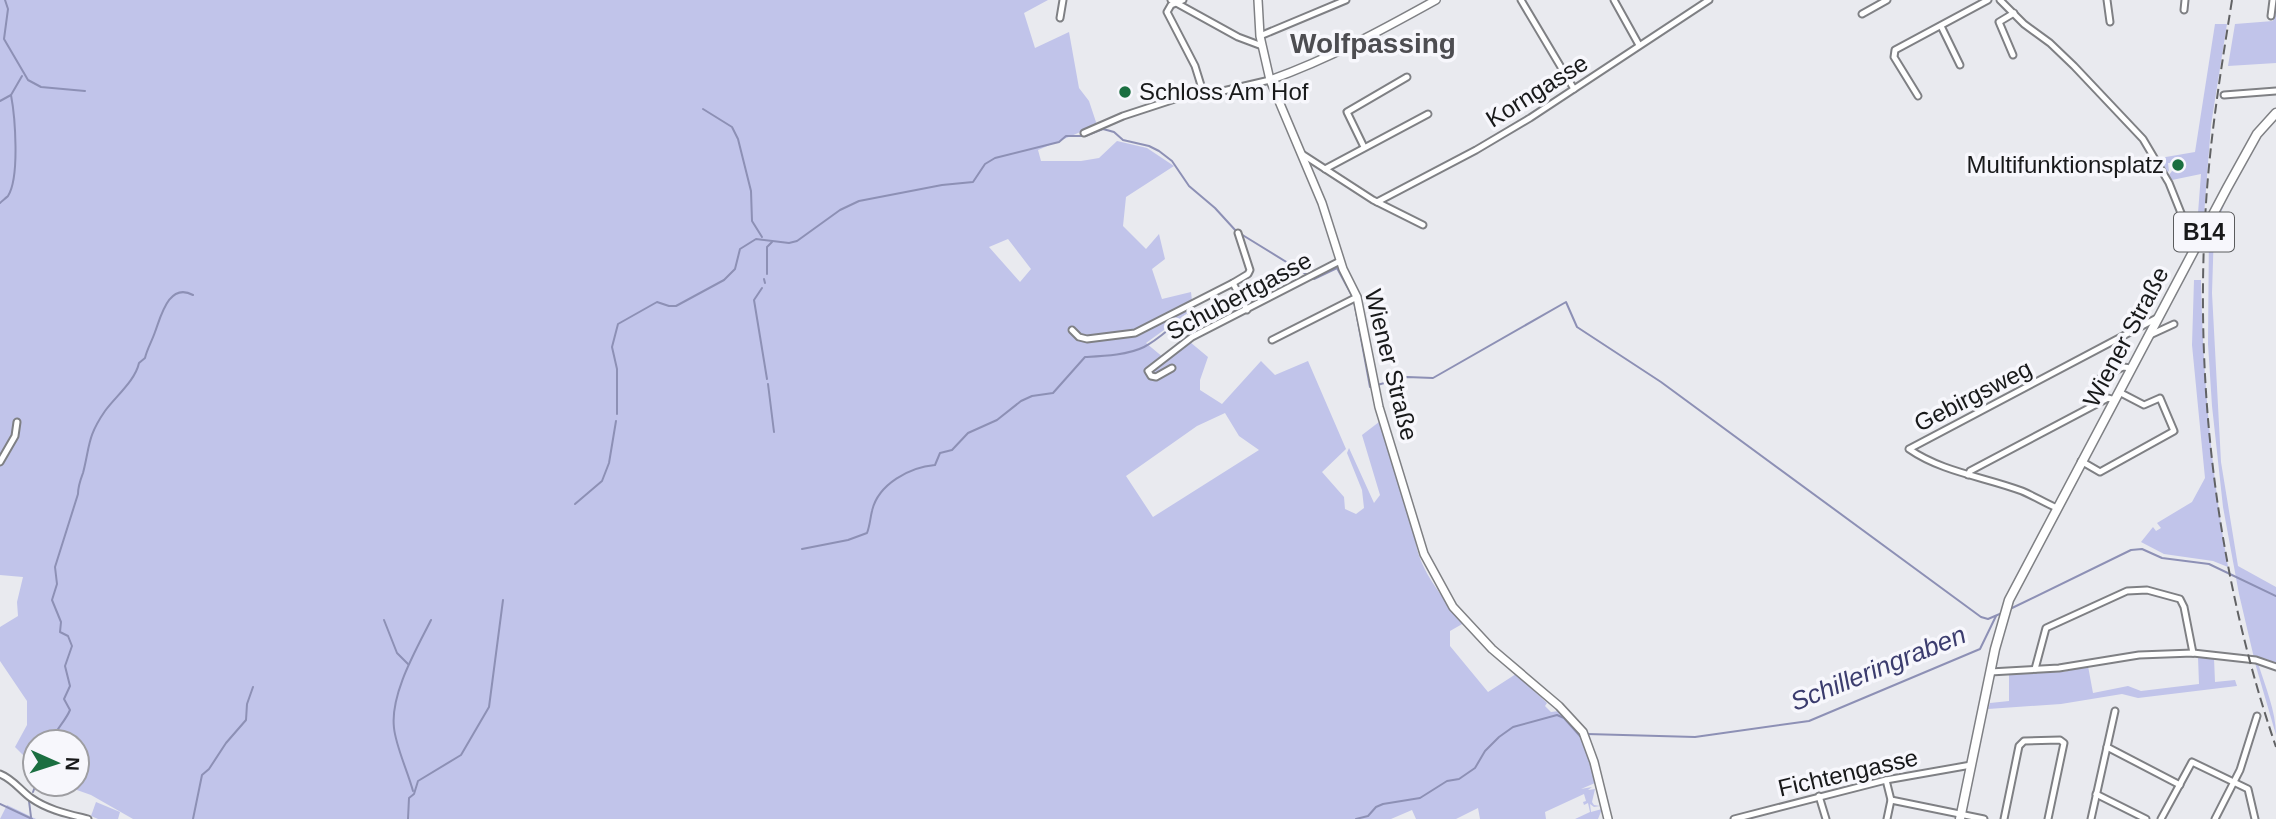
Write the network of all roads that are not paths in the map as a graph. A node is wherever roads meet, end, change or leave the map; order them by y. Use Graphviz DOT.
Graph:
graph roads {
  1 [pos="1063,0"];
  2 [pos="1183,0"];
  3 [pos="1258,0"];
  4 [pos="1346,0"];
  5 [pos="1437,0"];
  6 [pos="1521,0"];
  7 [pos="1614,0"];
  8 [pos="1709,0"];
  9 [pos="1887,0"];
  10 [pos="1988,0"];
  11 [pos="2000,0"];
  12 [pos="2107,0"];
  13 [pos="2185,0"];
  14 [pos="2273,0"];
  15 [pos="1174,1"];
  16 [pos="2184,10"];
  17 [pos="2014,13"];
  18 [pos="1862,14"];
  19 [pos="2271,16"];
  20 [pos="1060,18"];
  21 [pos="2110,22"];
  22 [pos="1941,26"];
  23 [pos="1260,36"];
  24 [pos="1639,45"];
  25 [pos="1262,46"];
  26 [pos="2013,54"];
  27 [pos="1961,65"];
  28 [pos="1407,78"];
  29 [pos="1270,80"];
  30 [pos="1574,89"];
  31 [pos="2276,91"];
  32 [pos="2224,94"];
  33 [pos="1204,95"];
  34 [pos="1918,96"];
  35 [pos="2276,113"];
  36 [pos="1429,114"];
  37 [pos="1084,133"];
  38 [pos="1364,148"];
  39 [pos="1301,154"];
  40 [pos="1325,169"];
  41 [pos="1377,202"];
  42 [pos="1423,225"];
  43 [pos="1238,233"];
  44 [pos="2195,248"];
  45 [pos="1341,265"];
  46 [pos="1233,283"];
  47 [pos="1355,299"];
  48 [pos="1246,309"];
  49 [pos="2158,317"];
  50 [pos="2174,324"];
  51 [pos="1072,330"];
  52 [pos="2148,336"];
  53 [pos="1272,340"];
  54 [pos="1172,368"];
  55 [pos="2131,368"];
  56 [pos="2095,380"];
  57 [pos="2117,396"];
  58 [pos="17,422"];
  59 [pos="2081,461"];
  60 [pos="0,462"];
  61 [pos="1968,475"];
  62 [pos="2057,508"];
  63 [pos="2193,653"];
  64 [pos="2276,667"];
  65 [pos="2035,669"];
  66 [pos="1990,672"];
  67 [pos="2115,711"];
  68 [pos="2257,716"];
  69 [pos="2106,747"];
  70 [pos="1971,765"];
  71 [pos="0,774"];
  72 [pos="1886,780"];
  73 [pos="2234,783"];
  74 [pos="2180,785"];
  75 [pos="2096,794"];
  76 [pos="1819,796"];
  77 [pos="1891,800"];
  78 [pos="1960,817"];
  79 [pos="88,819"];
  80 [pos="1608,819"];
  81 [pos="1734,819"];
  82 [pos="1826,819"];
  83 [pos="1887,819"];
  84 [pos="1984,819"];
  85 [pos="2004,819"];
  86 [pos="2048,819"];
  87 [pos="2091,819"];
  88 [pos="2146,819"];
  89 [pos="2161,819"];
  90 [pos="2215,819"];
  91 [pos="2255,819"];
  1 -- 20 [label="street"];
  2 -- 15 [label="street"];
  3 -- 23 [label="main road, Wiener Straße"];
  4 -- 23 [label="street"];
  5 -- 29 [label="main road"];
  6 -- 30 [label="street"];
  7 -- 24 [label="street"];
  8 -- 24 [label="street, Korngasse"];
  9 -- 18 [label="street"];
  10 -- 22 [label="street"];
  11 -- 17 [label="street"];
  12 -- 21 [label="street"];
  13 -- 16 [label="street"];
  14 -- 19 [label="street"];
  15 -- 25 [label="street"];
  15 -- 33 [label="street"];
  17 -- 26 [label="street"];
  17 -- 44 [label="street"];
  22 -- 27 [label="street"];
  22 -- 34 [label="street"];
  23 -- 25 [label="main road, Wiener Straße"];
  24 -- 30 [label="street, Korngasse"];
  25 -- 29 [label="main road, Wiener Straße"];
  28 -- 38 [label="street"];
  29 -- 33 [label="street"];
  29 -- 39 [label="main road, Wiener Straße"];
  30 -- 41 [label="street, Korngasse"];
  31 -- 32 [label="street"];
  33 -- 37 [label="street"];
  35 -- 44 [label="main road, Wiener Straße / B14"];
  36 -- 38 [label="street"];
  38 -- 40 [label="street"];
  39 -- 40 [label="street"];
  39 -- 45 [label="main road, Wiener Straße"];
  40 -- 41 [label="street"];
  41 -- 42 [label="street"];
  43 -- 46 [label="street"];
  44 -- 49 [label="main road, Wiener Straße / B14"];
  45 -- 47 [label="main road, Wiener Straße"];
  45 -- 48 [label="street, Schubertgasse"];
  46 -- 48 [label="street"];
  46 -- 51 [label="street"];
  47 -- 53 [label="street"];
  47 -- 80 [label="main road, Wiener Straße"];
  48 -- 54 [label="street, Schubertgasse"];
  49 -- 52 [label="main road, Wiener Straße / B14"];
  49 -- 61 [label="street, Gebirgsweg"];
  50 -- 52 [label="street"];
  52 -- 55 [label="main road, Wiener Straße / B14"];
  55 -- 56 [label="street"];
  55 -- 57 [label="main road, Wiener Straße / B14"];
  57 -- 59 [label="main road, Wiener Straße / B14"];
  57 -- 59 [label="street"];
  57 -- 61 [label="street"];
  58 -- 60 [label="street"];
  59 -- 62 [label="main road, Wiener Straße / B14"];
  61 -- 62 [label="street, Gebirgsweg"];
  62 -- 66 [label="main road, B14"];
  63 -- 64 [label="street"];
  63 -- 65 [label="street"];
  63 -- 65 [label="street"];
  65 -- 66 [label="street"];
  66 -- 70 [label="main road, B14"];
  67 -- 69 [label="street"];
  68 -- 73 [label="street"];
  69 -- 74 [label="street"];
  69 -- 75 [label="street"];
  70 -- 72 [label="street, Fichtengasse"];
  70 -- 78 [label="main road, B14"];
  71 -- 79 [label="street"];
  72 -- 76 [label="street, Fichtengasse"];
  72 -- 77 [label="street"];
  73 -- 74 [label="street"];
  73 -- 90 [label="street"];
  73 -- 91 [label="street"];
  74 -- 89 [label="street"];
  75 -- 87 [label="street"];
  75 -- 88 [label="street"];
  76 -- 81 [label="street, Fichtengasse"];
  76 -- 82 [label="street"];
  77 -- 78 [label="street"];
  77 -- 83 [label="street"];
  78 -- 84 [label="street"];
  85 -- 86 [label="street"];
}
